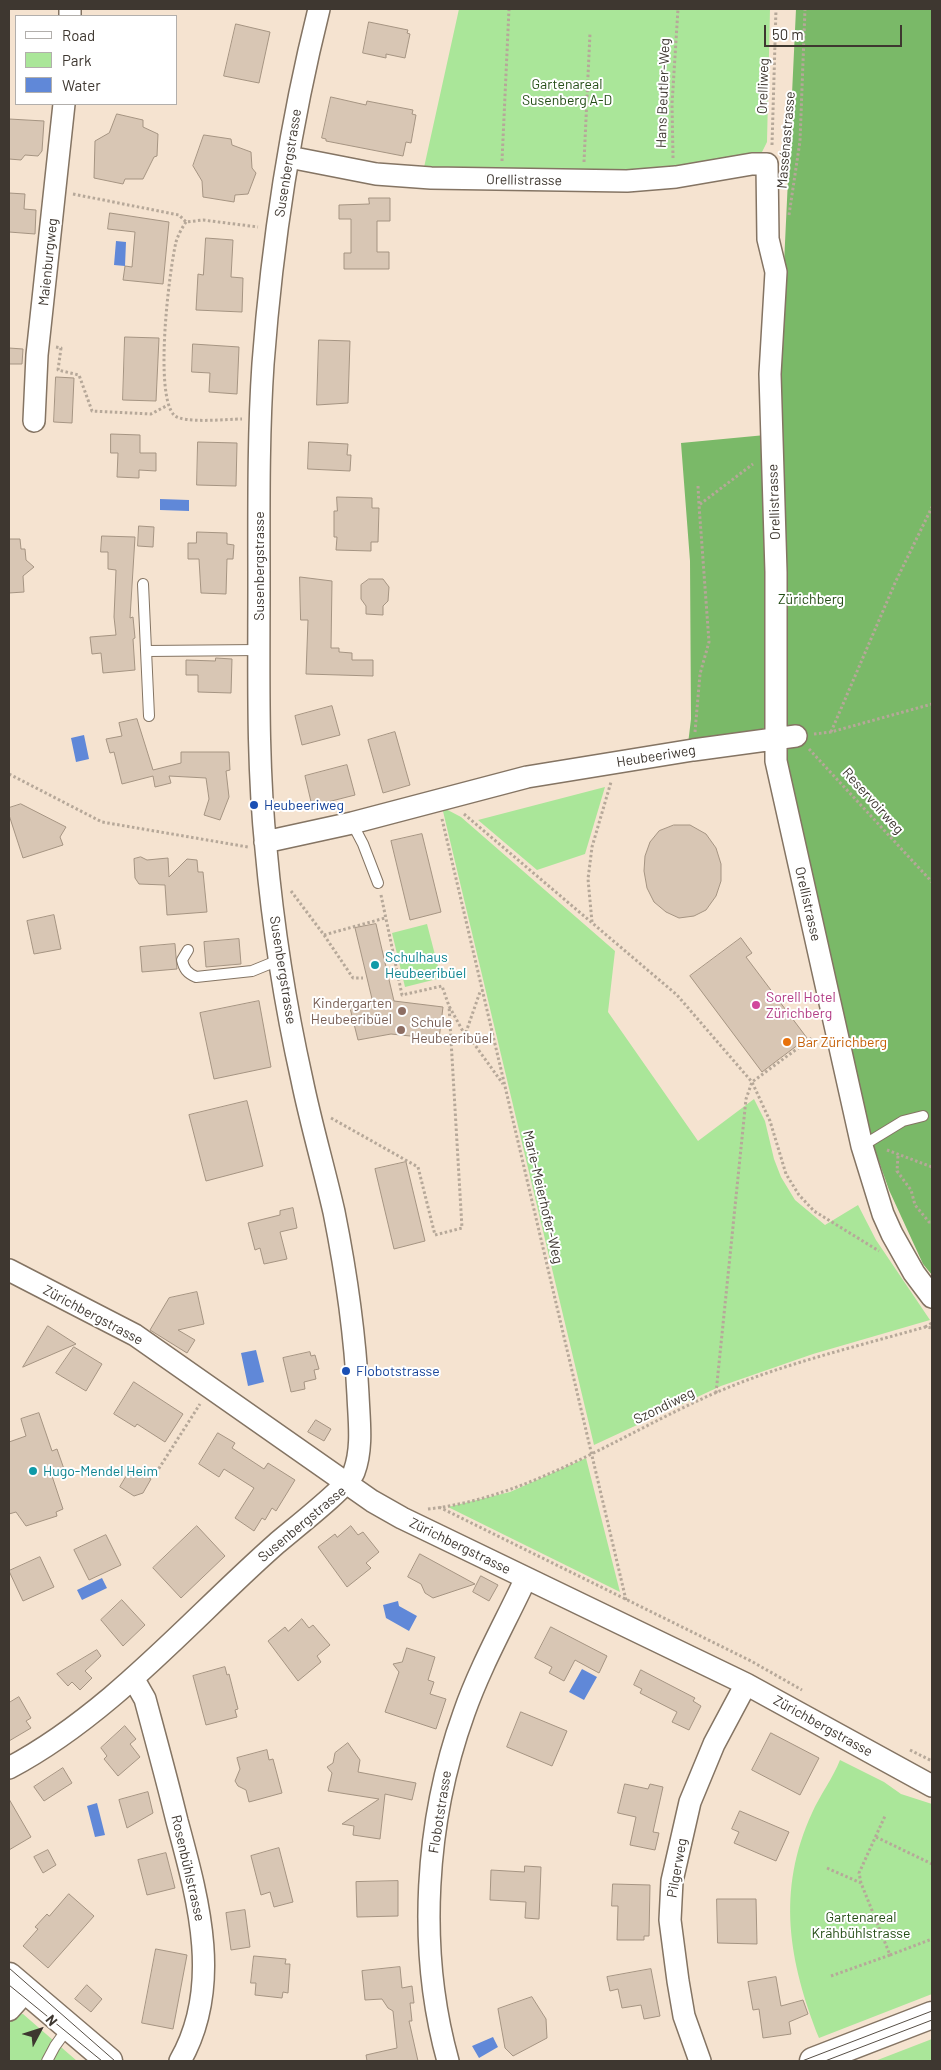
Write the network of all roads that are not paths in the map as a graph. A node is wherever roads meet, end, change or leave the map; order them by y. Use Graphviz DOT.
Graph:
graph roads {
  1 [pos="319,9"];
  2 [pos="64,105"];
  3 [pos="289,157"];
  4 [pos="34,421"];
  5 [pos="143,584"];
  6 [pos="259,650"];
  7 [pos="147,651"];
  8 [pos="149,716"];
  9 [pos="796,736"];
  10 [pos="774,738"];
  11 [pos="352,823"];
  12 [pos="260,845"];
  13 [pos="378,884"];
  14 [pos="188,950"];
  15 [pos="279,960"];
  16 [pos="923,1116"];
  17 [pos="862,1146"];
  18 [pos="9,1270"];
  19 [pos="932,1297"];
  20 [pos="349,1485"];
  21 [pos="526,1578"];
  22 [pos="133,1678"];
  23 [pos="746,1684"];
  24 [pos="9,1768"];
  25 [pos="932,1786"];
  26 [pos="14,1992"];
  27 [pos="932,2016"];
  28 [pos="69,2027"];
  29 [pos="47,2061"];
  30 [pos="109,2061"];
  31 [pos="180,2061"];
  32 [pos="448,2061"];
  33 [pos="700,2061"];
  34 [pos="813,2061"];
  1 -- 3 [label="street, Susenbergstrasse"];
  2 -- 4 [label="street, Maienburgweg"];
  3 -- 6 [label="street, Susenbergstrasse"];
  3 -- 10 [label="street, Orellistrasse"];
  5 -- 7 [label="lane"];
  6 -- 7 [label="lane"];
  6 -- 12 [label="street, Susenbergstrasse"];
  7 -- 8 [label="lane"];
  9 -- 10 [label="street, Heubeeriweg"];
  10 -- 11 [label="street, Heubeeriweg"];
  10 -- 17 [label="street, Orellistrasse"];
  11 -- 12 [label="street, Heubeeriweg"];
  11 -- 13 [label="lane"];
  12 -- 15 [label="street, Susenbergstrasse"];
  14 -- 15 [label="lane"];
  15 -- 20 [label="street, Susenbergstrasse"];
  16 -- 17 [label="lane"];
  17 -- 19 [label="street, Orellistrasse"];
  18 -- 20 [label="street, Zürichbergstrasse"];
  20 -- 21 [label="street, Zürichbergstrasse"];
  20 -- 22 [label="street, Susenbergstrasse"];
  21 -- 23 [label="street, Zürichbergstrasse"];
  21 -- 32 [label="street, Flobotstrasse"];
  22 -- 24 [label="street, Susenbergstrasse"];
  22 -- 31 [label="street, Rosenbühlstrasse"];
  23 -- 25 [label="street, Zürichbergstrasse"];
  23 -- 33 [label="street, Pilgerweg"];
  26 -- 28 [label="street"];
  27 -- 34 [label="street"];
  28 -- 29 [label="lane"];
  28 -- 30 [label="street"];
}
